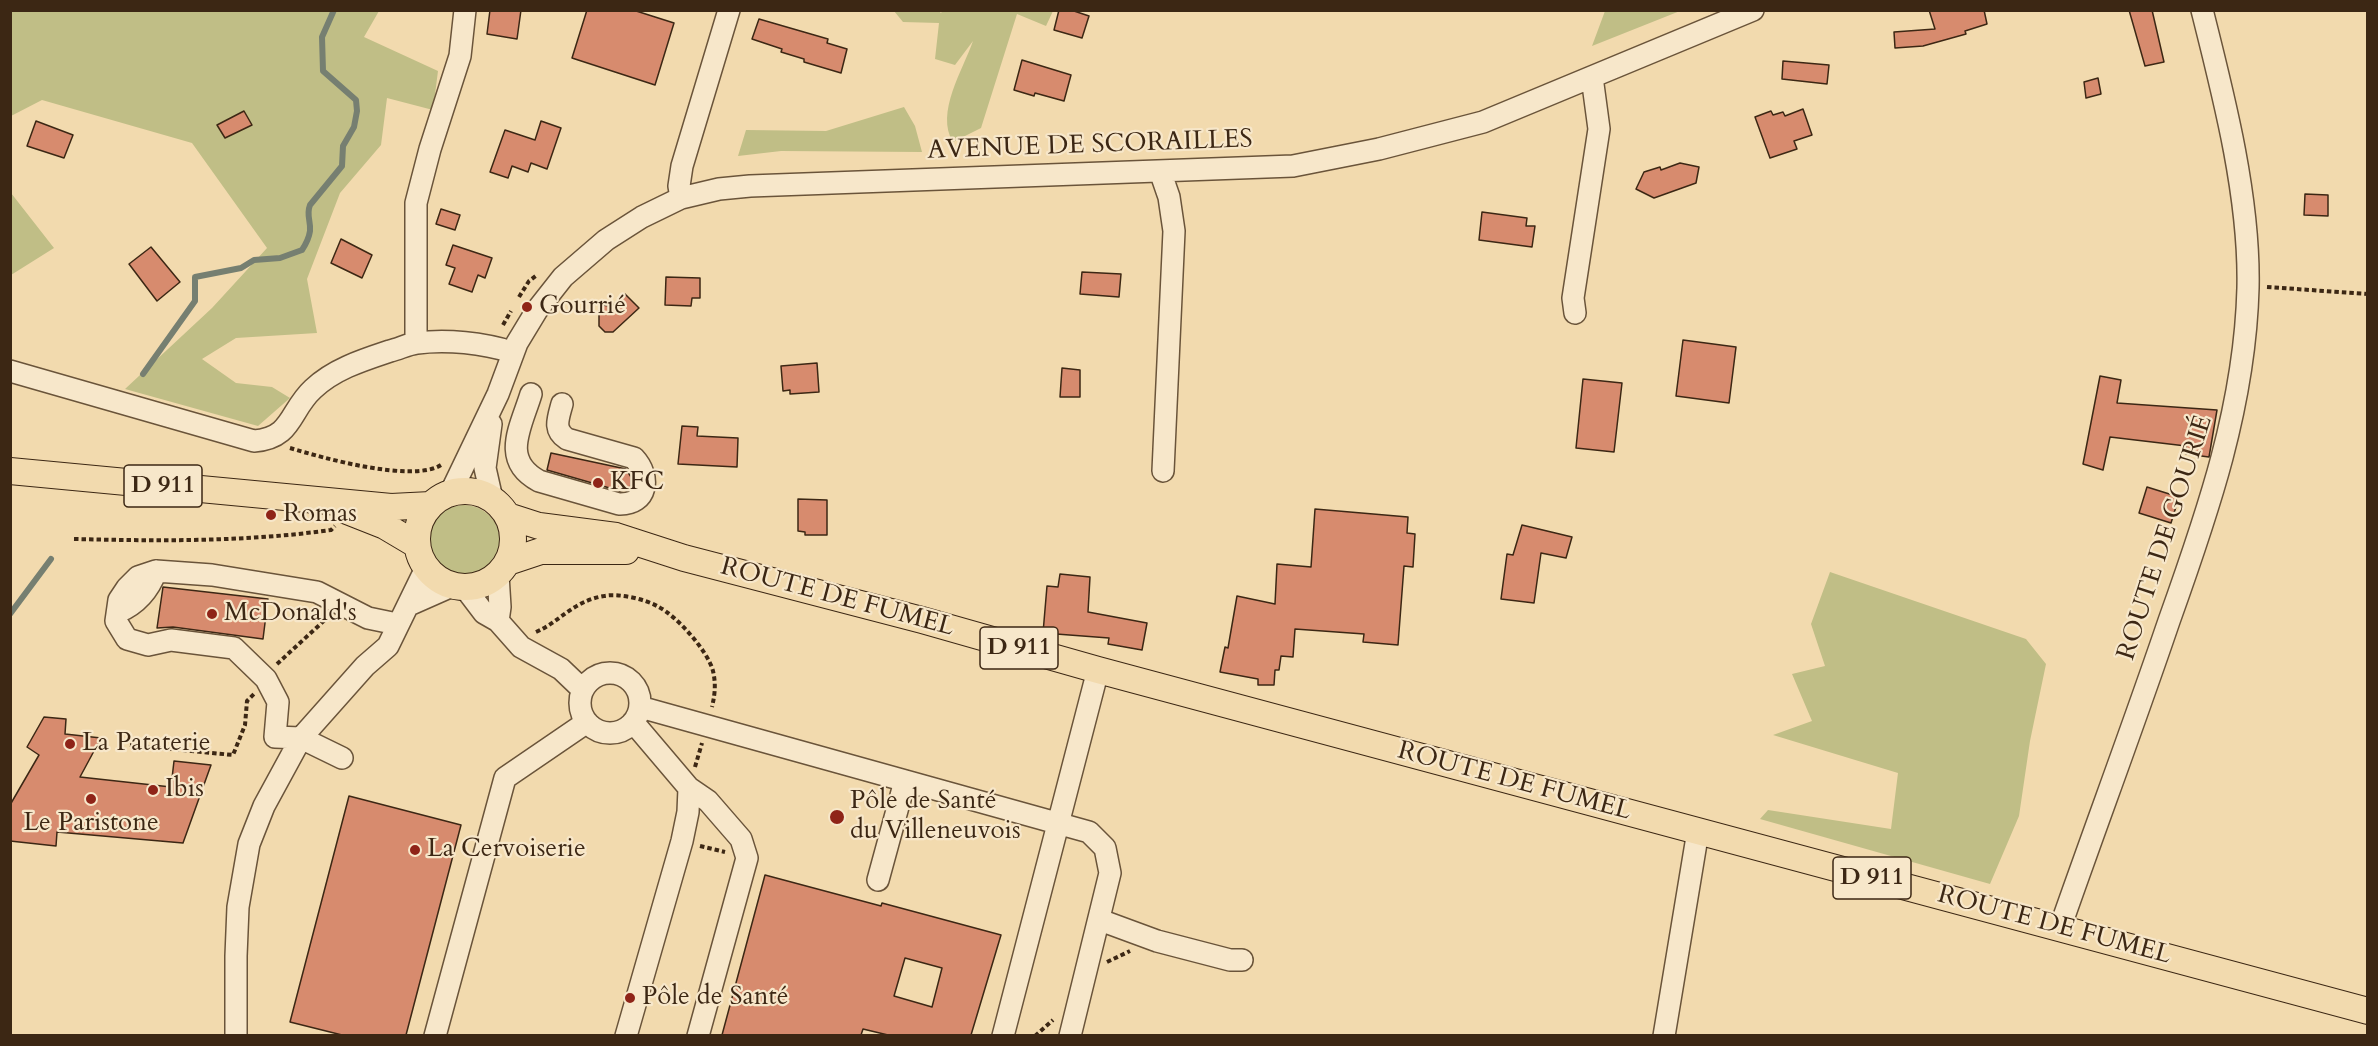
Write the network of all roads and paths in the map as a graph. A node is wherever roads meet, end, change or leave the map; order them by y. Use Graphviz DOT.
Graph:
graph roads {
  1 [pos="465,10"];
  2 [pos="729,10"];
  3 [pos="1753,10"];
  4 [pos="2202,10"];
  5 [pos="1592,77"];
  6 [pos="1160,171"];
  7 [pos="681,198"];
  8 [pos="538,274"];
  9 [pos="2248,286"];
  10 [pos="2367,294"];
  11 [pos="1575,313"];
  12 [pos="416,343"];
  13 [pos="505,350"];
  14 [pos="10,371"];
  15 [pos="498,394"];
  16 [pos="531,394"];
  17 [pos="562,404"];
  18 [pos="264,440"];
  19 [pos="445,463"];
  20 [pos="10,471"];
  21 [pos="1163,471"];
  22 [pos="441,499"];
  23 [pos="315,501"];
  24 [pos="500,508"];
  25 [pos="346,511"];
  26 [pos="74,539"];
  27 [pos="662,550"];
  28 [pos="421,556"];
  29 [pos="503,568"];
  30 [pos="459,587"];
  31 [pos="344,605"];
  32 [pos="409,605"];
  33 [pos="498,621"];
  34 [pos="397,624"];
  35 [pos="525,631"];
  36 [pos="1098,670"];
  37 [pos="266,679"];
  38 [pos="583,690"];
  39 [pos="637,715"];
  40 [pos="587,722"];
  41 [pos="707,726"];
  42 [pos="301,738"];
  43 [pos="130,745"];
  44 [pos="342,758"];
  45 [pos="905,781"];
  46 [pos="689,788"];
  47 [pos="1058,823"];
  48 [pos="1698,831"];
  49 [pos="682,841"];
  50 [pos="747,858"];
  51 [pos="878,880"];
  52 [pos="1100,920"];
  53 [pos="2060,928"];
  54 [pos="1242,960"];
  55 [pos="2367,1011"];
  56 [pos="236,1035"];
  57 [pos="435,1035"];
  58 [pos="626,1035"];
  59 [pos="698,1035"];
  60 [pos="1003,1035"];
  61 [pos="1070,1035"];
  62 [pos="1664,1035"];
  1 -- 12 [label="street"];
  2 -- 7 [label="street"];
  3 -- 5 [label="street, AVENUE DE SCORAILLES"];
  4 -- 9 [label="street, ROUTE DE GOURIÉ"];
  5 -- 6 [label="street, AVENUE DE SCORAILLES"];
  5 -- 11 [label="street"];
  6 -- 7 [label="street, AVENUE DE SCORAILLES"];
  6 -- 21 [label="street"];
  7 -- 13 [label="street, AVENUE DE SCORAILLES"];
  8 -- 13 [label="path"];
  9 -- 10 [label="path"];
  9 -- 53 [label="street, ROUTE DE GOURIÉ"];
  12 -- 13 [label="street"];
  12 -- 18 [label="street"];
  13 -- 15 [label="street, AVENUE DE SCORAILLES"];
  14 -- 18 [label="street"];
  15 -- 22 [label="street, AVENUE DE SCORAILLES"];
  15 -- 24 [label="street, AVENUE DE SCORAILLES"];
  16 -- 17 [label="street"];
  18 -- 19 [label="path"];
  20 -- 23 [label="main road, D 911"];
  22 -- 23 [label="main road, D 911"];
  22 -- 24 [label="main road"];
  22 -- 28 [label="main road"];
  23 -- 25 [label="main road, D 911"];
  24 -- 27 [label="main road, ROUTE DE FUMEL / D 911"];
  24 -- 29 [label="main road"];
  25 -- 26 [label="path"];
  25 -- 28 [label="main road, D 911"];
  27 -- 29 [label="main road, ROUTE DE FUMEL / D 911"];
  27 -- 36 [label="main road, ROUTE DE FUMEL / D 911"];
  28 -- 30 [label="main road"];
  28 -- 32 [label="street"];
  29 -- 30 [label="main road"];
  29 -- 33 [label="street"];
  30 -- 32 [label="street"];
  30 -- 33 [label="street"];
  31 -- 34 [label="street"];
  31 -- 37 [label="path"];
  31 -- 37 [label="street"];
  32 -- 34 [label="street"];
  33 -- 38 [label="street"];
  34 -- 42 [label="street"];
  35 -- 41 [label="path"];
  36 -- 47 [label="street"];
  36 -- 48 [label="main road, ROUTE DE FUMEL / D 911"];
  37 -- 42 [label="street"];
  37 -- 43 [label="path"];
  38 -- 39 [label="street"];
  38 -- 40 [label="street"];
  39 -- 40 [label="street"];
  39 -- 41 [label="street"];
  39 -- 46 [label="street"];
  40 -- 57 [label="street"];
  41 -- 45 [label="street"];
  41 -- 46 [label="path"];
  42 -- 44 [label="street"];
  42 -- 56 [label="street"];
  45 -- 47 [label="street"];
  45 -- 51 [label="street"];
  46 -- 49 [label="street"];
  46 -- 50 [label="street"];
  47 -- 52 [label="street"];
  47 -- 60 [label="street"];
  48 -- 53 [label="main road, ROUTE DE FUMEL / D 911"];
  48 -- 62 [label="street"];
  49 -- 50 [label="path"];
  49 -- 58 [label="street"];
  50 -- 59 [label="street"];
  52 -- 54 [label="street"];
  52 -- 61 [label="street"];
  53 -- 55 [label="main road, ROUTE DE FUMEL / D 911"];
}
